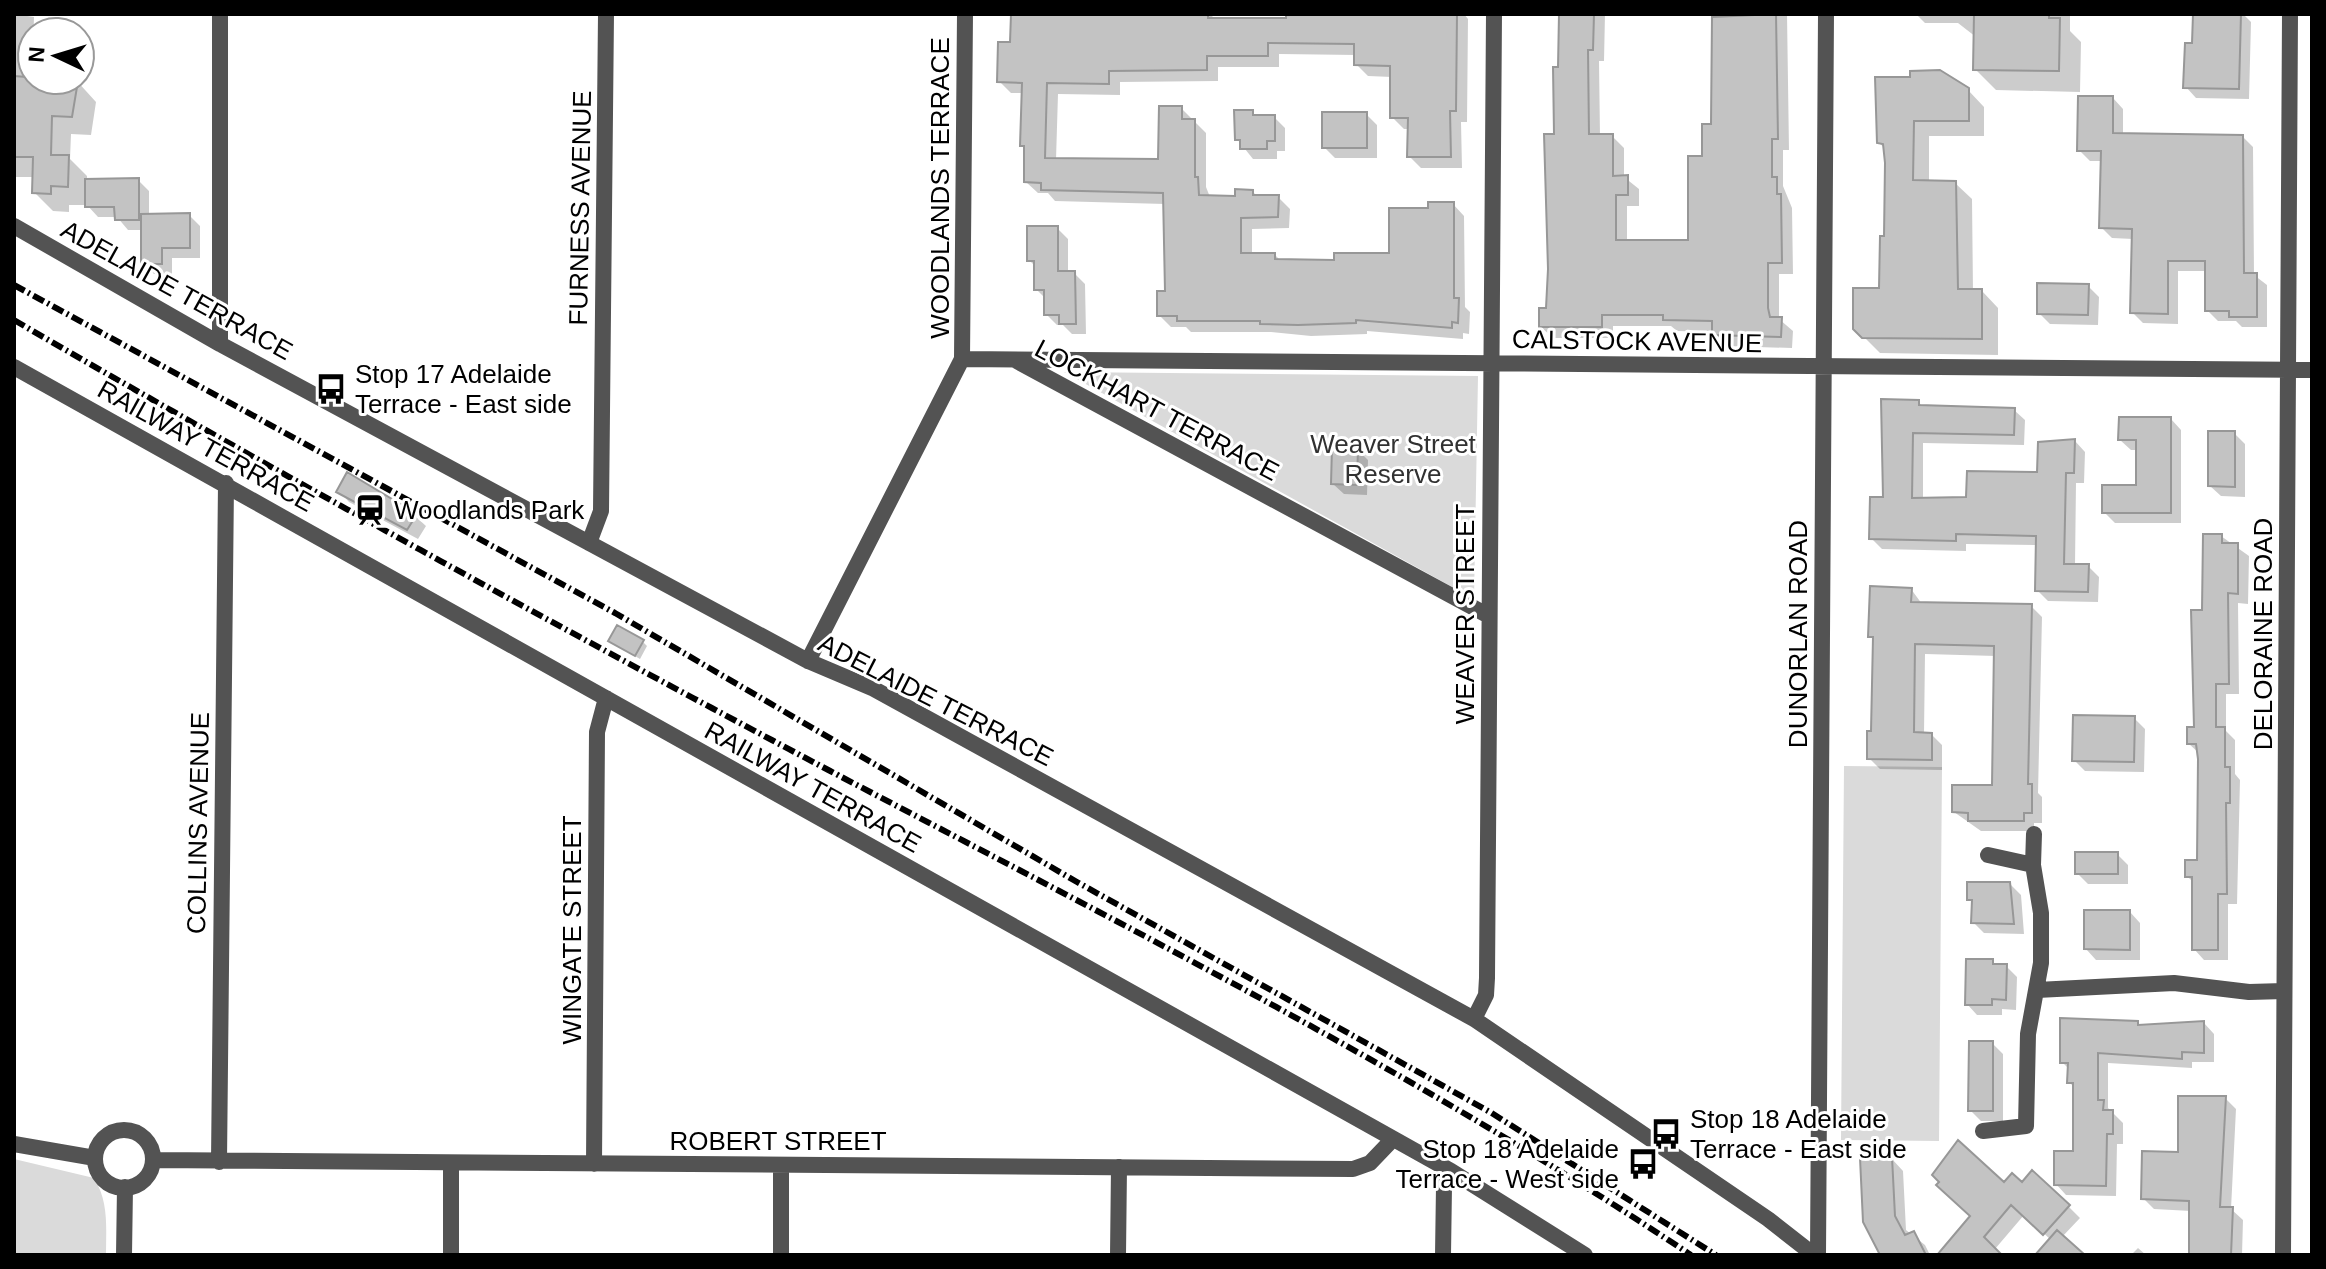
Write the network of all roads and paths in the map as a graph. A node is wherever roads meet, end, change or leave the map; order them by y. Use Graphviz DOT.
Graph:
graph roads {
  1 [pos="220,14"];
  2 [pos="606,14"];
  3 [pos="965,14"];
  4 [pos="1494,14"];
  5 [pos="1826,14"];
  6 [pos="2290,14"];
  7 [pos="14,226"];
  8 [pos="220,344"];
  9 [pos="962,359"];
  10 [pos="1013,359"];
  11 [pos="1491,363"];
  12 [pos="14,367"];
  13 [pos="1824,367"];
  14 [pos="2312,370"];
  15 [pos="2289,371"];
  16 [pos="226,483"];
  17 [pos="589,543"];
  18 [pos="1489,616"];
  19 [pos="808,661"];
  20 [pos="606,698"];
  21 [pos="2034,834"];
  22 [pos="1988,855"];
  23 [pos="2033,865"];
  24 [pos="2037,990"];
  25 [pos="2284,991"];
  26 [pos="1474,1019"];
  27 [pos="1983,1131"];
  28 [pos="1392,1140"];
  29 [pos="14,1144"];
  30 [pos="95,1158"];
  31 [pos="153,1160"];
  32 [pos="219,1162"];
  33 [pos="451,1163"];
  34 [pos="594,1164"];
  35 [pos="781,1165"];
  36 [pos="1119,1167"];
  37 [pos="1451,1171"];
  38 [pos="125,1187"];
  39 [pos="124,1255"];
  40 [pos="451,1255"];
  41 [pos="781,1255"];
  42 [pos="1118,1255"];
  43 [pos="1443,1255"];
  44 [pos="1585,1255"];
  45 [pos="1816,1255"];
  46 [pos="2283,1255"];
  1 -- 8 [label="street"];
  2 -- 17 [label="street, FURNESS AVENUE"];
  3 -- 9 [label="street, WOODLANDS TERRACE"];
  4 -- 11 [label="street, WEAVER STREET"];
  5 -- 13 [label="street, DUNORLAN ROAD"];
  6 -- 15 [label="street, DELORAINE ROAD"];
  7 -- 8 [label="street, ADELAIDE TERRACE"];
  8 -- 17 [label="street, ADELAIDE TERRACE"];
  9 -- 10 [label="street, CALSTOCK AVENUE"];
  9 -- 19 [label="street, WOODLANDS TERRACE"];
  10 -- 11 [label="street, CALSTOCK AVENUE"];
  10 -- 18 [label="street, LOCKHART TERRACE"];
  11 -- 13 [label="street, CALSTOCK AVENUE"];
  11 -- 18 [label="street, WEAVER STREET"];
  12 -- 16 [label="street, RAILWAY TERRACE"];
  13 -- 15 [label="street, CALSTOCK AVENUE"];
  13 -- 45 [label="street, DUNORLAN ROAD"];
  14 -- 15 [label="street, CALSTOCK AVENUE"];
  15 -- 25 [label="street, DELORAINE ROAD"];
  16 -- 20 [label="street, RAILWAY TERRACE"];
  16 -- 32 [label="street, COLLINS AVENUE"];
  17 -- 19 [label="street, ADELAIDE TERRACE"];
  18 -- 26 [label="street, WEAVER STREET"];
  19 -- 26 [label="street, ADELAIDE TERRACE"];
  20 -- 28 [label="street, RAILWAY TERRACE"];
  20 -- 34 [label="street, WINGATE STREET"];
  21 -- 23 [label="street"];
  22 -- 23 [label="street"];
  23 -- 24 [label="street"];
  24 -- 25 [label="street"];
  24 -- 27 [label="street"];
  25 -- 46 [label="street, DELORAINE ROAD"];
  26 -- 45 [label="street, ADELAIDE TERRACE"];
  28 -- 36 [label="street, ROBERT STREET"];
  28 -- 37 [label="street, RAILWAY TERRACE"];
  29 -- 30 [label="street"];
  30 -- 31 [label="street"];
  30 -- 38 [label="street"];
  31 -- 32 [label="street, ROBERT STREET"];
  31 -- 38 [label="street"];
  32 -- 33 [label="street, ROBERT STREET"];
  33 -- 34 [label="street, ROBERT STREET"];
  33 -- 40 [label="street"];
  34 -- 35 [label="street, ROBERT STREET"];
  35 -- 36 [label="street, ROBERT STREET"];
  35 -- 41 [label="street"];
  36 -- 42 [label="street"];
  37 -- 43 [label="street"];
  37 -- 44 [label="street, RAILWAY TERRACE"];
  38 -- 39 [label="street"];
}
